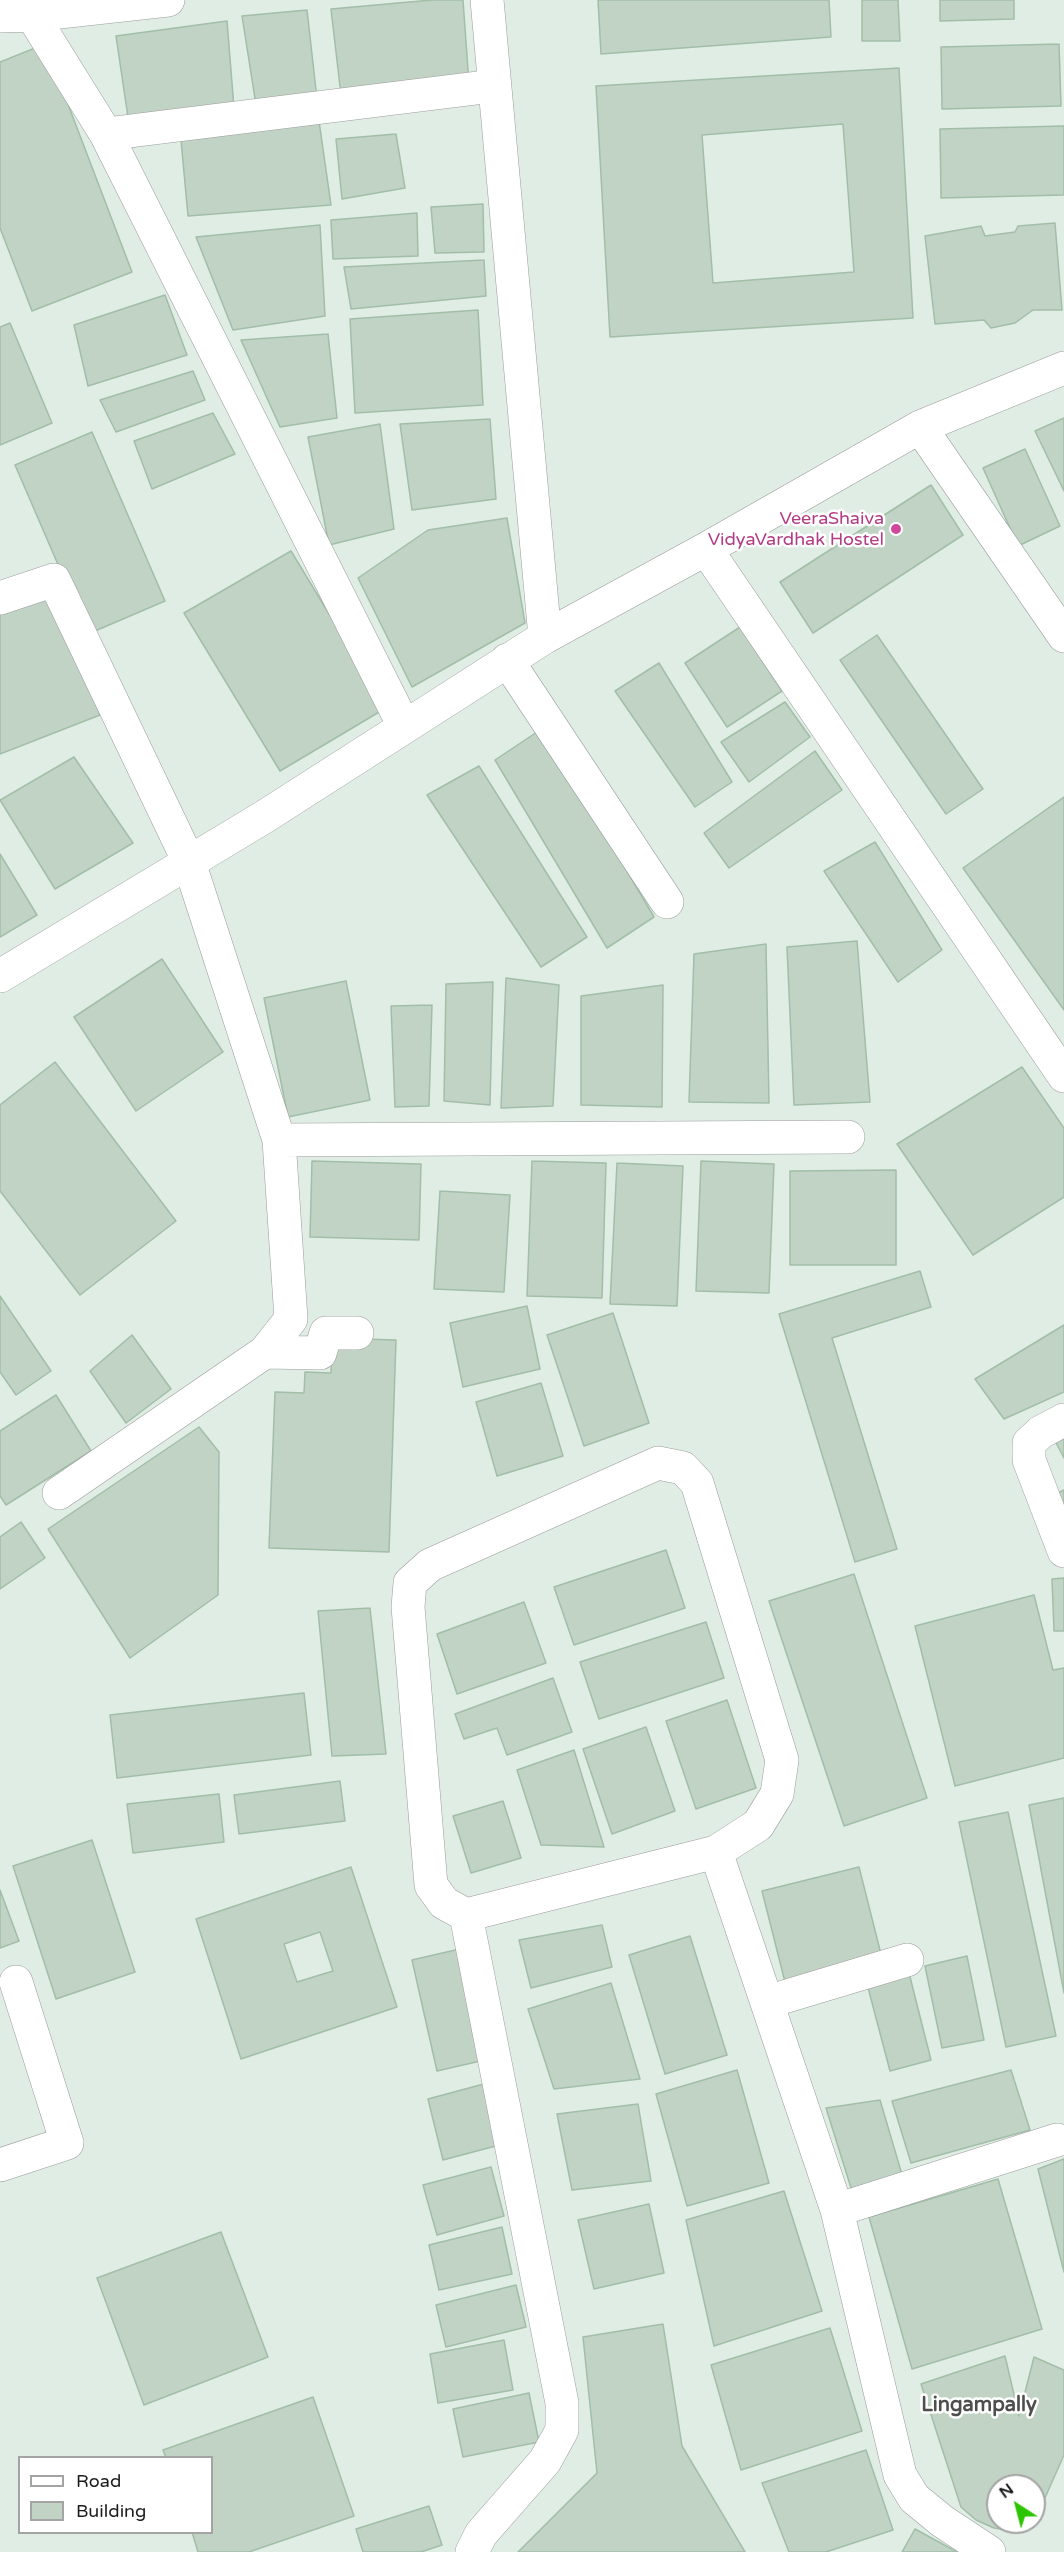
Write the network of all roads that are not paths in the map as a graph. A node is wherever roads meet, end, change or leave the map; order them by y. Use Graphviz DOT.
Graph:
graph roads {
  1 [pos="168,0"];
  2 [pos="487,0"];
  3 [pos="32,15"];
  4 [pos="0,16"];
  5 [pos="493,86"];
  6 [pos="106,134"];
  7 [pos="1064,368"];
  8 [pos="920,427"];
  9 [pos="706,549"];
  10 [pos="0,598"];
  11 [pos="1064,636"];
  12 [pos="544,637"];
  13 [pos="507,660"];
  14 [pos="404,726"];
  15 [pos="189,862"];
  16 [pos="667,902"];
  17 [pos="0,976"];
  18 [pos="1064,1076"];
  19 [pos="848,1137"];
  20 [pos="279,1140"];
  21 [pos="357,1333"];
  22 [pos="265,1352"];
  23 [pos="1064,1420"];
  24 [pos="59,1493"];
  25 [pos="1064,1551"];
  26 [pos="716,1852"];
  27 [pos="466,1915"];
  28 [pos="907,1960"];
  29 [pos="16,1982"];
  30 [pos="767,2002"];
  31 [pos="1057,2140"];
  32 [pos="0,2165"];
  33 [pos="837,2210"];
  34 [pos="472,2552"];
  35 [pos="989,2552"];
  1 -- 3 [label="street"];
  2 -- 5 [label="street"];
  3 -- 4 [label="street"];
  3 -- 6 [label="street"];
  5 -- 6 [label="street"];
  5 -- 12 [label="street"];
  6 -- 14 [label="street"];
  7 -- 8 [label="street"];
  8 -- 9 [label="street"];
  8 -- 11 [label="street"];
  9 -- 12 [label="street"];
  9 -- 18 [label="street"];
  10 -- 15 [label="street"];
  12 -- 13 [label="street"];
  13 -- 14 [label="street"];
  13 -- 16 [label="street"];
  14 -- 15 [label="street"];
  15 -- 17 [label="street"];
  15 -- 20 [label="street"];
  19 -- 20 [label="street"];
  20 -- 22 [label="street"];
  21 -- 22 [label="street"];
  22 -- 24 [label="street"];
  23 -- 25 [label="street"];
  26 -- 27 [label="street"];
  26 -- 27 [label="street"];
  26 -- 30 [label="street"];
  27 -- 34 [label="street"];
  28 -- 30 [label="street"];
  29 -- 32 [label="street"];
  30 -- 33 [label="street"];
  31 -- 33 [label="street"];
  33 -- 35 [label="street"];
}
